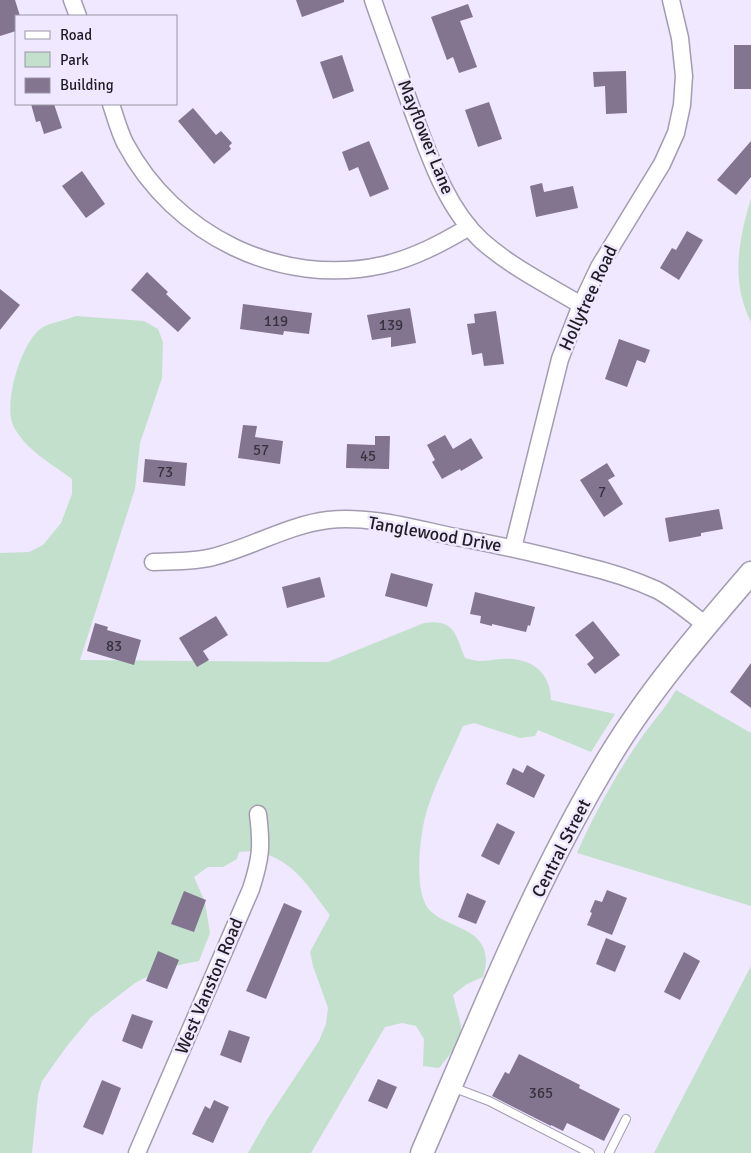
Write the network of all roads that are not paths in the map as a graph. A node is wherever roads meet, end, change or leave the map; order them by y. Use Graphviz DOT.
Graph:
graph roads {
  1 [pos="72,0"];
  2 [pos="372,0"];
  3 [pos="671,0"];
  4 [pos="78,15"];
  5 [pos="110,105"];
  6 [pos="469,227"];
  7 [pos="581,304"];
  8 [pos="513,548"];
  9 [pos="153,562"];
  10 [pos="751,573"];
  11 [pos="706,625"];
  12 [pos="258,814"];
  13 [pos="451,1087"];
  14 [pos="626,1119"];
  15 [pos="137,1153"];
  16 [pos="422,1153"];
  17 [pos="590,1153"];
  18 [pos="609,1153"];
  1 -- 4 [label="street"];
  2 -- 6 [label="street, Mayflower Lane"];
  3 -- 7 [label="street, Hollytree Road"];
  5 -- 6 [label="street"];
  6 -- 7 [label="street, Mayflower Lane"];
  7 -- 8 [label="street, Hollytree Road"];
  8 -- 9 [label="street, Tanglewood Drive"];
  8 -- 11 [label="street, Tanglewood Drive"];
  10 -- 11 [label="main road, Central Street"];
  11 -- 13 [label="main road, Central Street"];
  12 -- 15 [label="street, West Vanston Road"];
  13 -- 16 [label="main road, Central Street"];
  13 -- 17 [label="lane"];
  14 -- 18 [label="lane"];
}
